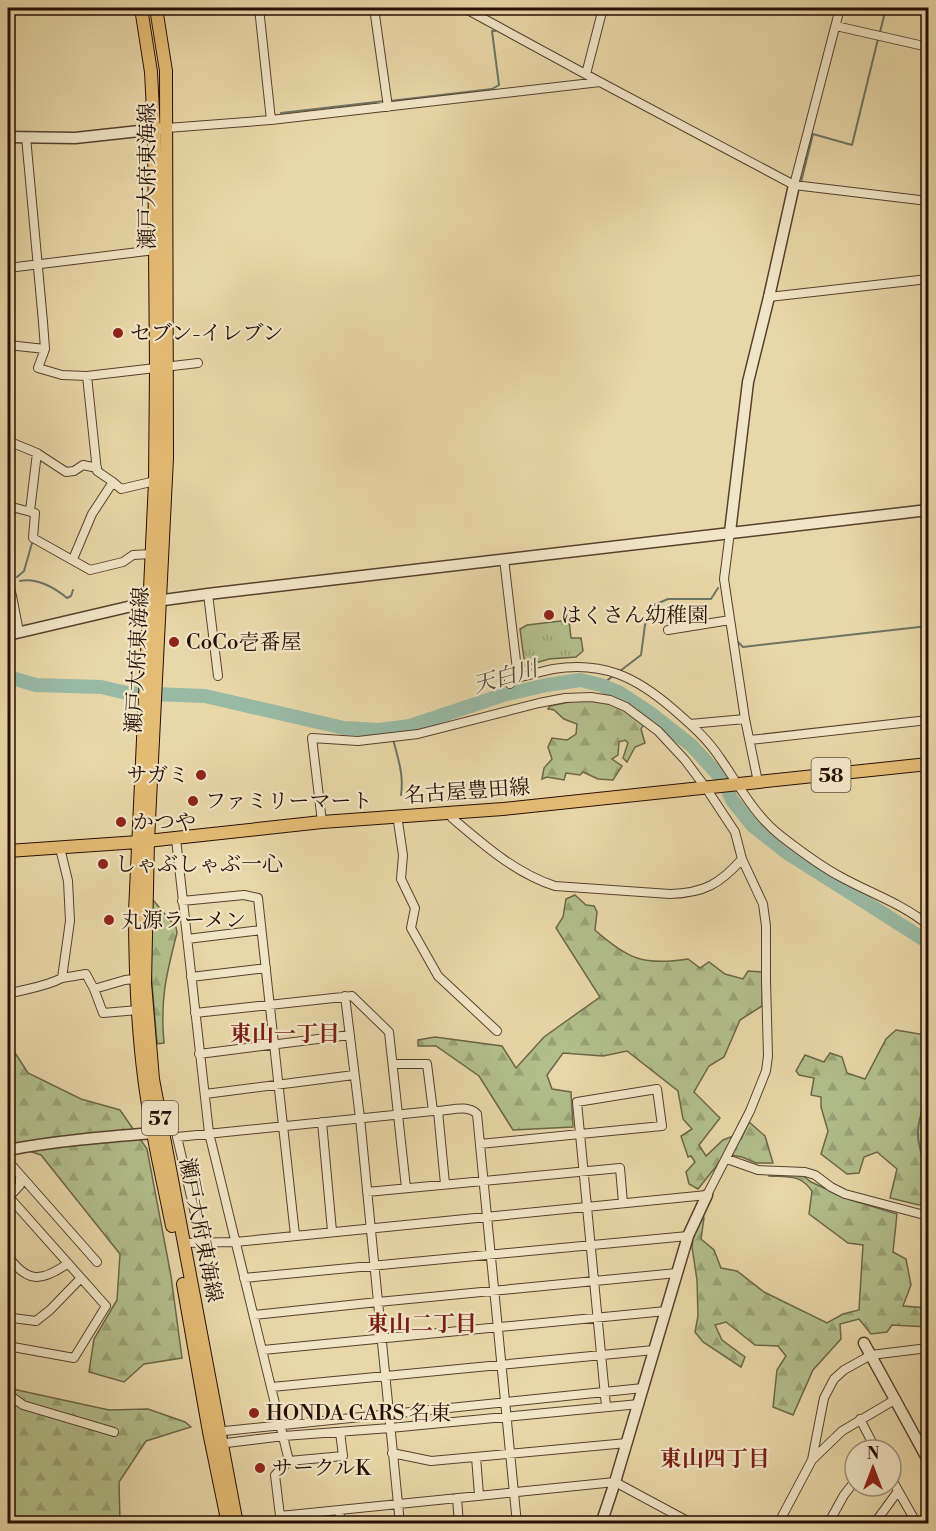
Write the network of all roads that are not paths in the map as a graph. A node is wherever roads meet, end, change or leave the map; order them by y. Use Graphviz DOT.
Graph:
graph roads {
  1 [pos="141,8"];
  2 [pos="156,8"];
  3 [pos="260,8"];
  4 [pos="374,8"];
  5 [pos="464,8"];
  6 [pos="603,8"];
  7 [pos="840,8"];
  8 [pos="836,26"];
  9 [pos="928,47"];
  10 [pos="586,74"];
  11 [pos="600,82"];
  12 [pos="388,107"];
  13 [pos="272,120"];
  14 [pos="160,129"];
  15 [pos="8,137"];
  16 [pos="26,137"];
  17 [pos="794,184"];
  18 [pos="928,201"];
  19 [pos="155,250"];
  20 [pos="38,264"];
  21 [pos="8,268"];
  22 [pos="928,279"];
  23 [pos="769,297"];
  24 [pos="8,345"];
  25 [pos="45,349"];
  26 [pos="198,363"];
  27 [pos="162,367"];
  28 [pos="87,376"];
  29 [pos="8,441"];
  30 [pos="37,453"];
  31 [pos="97,468"];
  32 [pos="155,481"];
  33 [pos="113,482"];
  34 [pos="8,506"];
  35 [pos="928,510"];
  36 [pos="30,511"];
  37 [pos="730,532"];
  38 [pos="151,554"];
  39 [pos="73,559"];
  40 [pos="504,559"];
  41 [pos="8,581"];
  42 [pos="208,594"];
  43 [pos="155,601"];
  44 [pos="730,620"];
  45 [pos="668,630"];
  46 [pos="13,633"];
  47 [pos="218,676"];
  48 [pos="518,678"];
  49 [pos="510,684"];
  50 [pos="745,719"];
  51 [pos="928,720"];
  52 [pos="690,724"];
  53 [pos="750,740"];
  54 [pos="928,764"];
  55 [pos="758,782"];
  56 [pos="736,785"];
  57 [pos="709,787"];
  58 [pos="451,813"];
  59 [pos="397,815"];
  60 [pos="322,822"];
  61 [pos="176,839"];
  62 [pos="143,842"];
  63 [pos="60,848"];
  64 [pos="8,851"];
  65 [pos="742,859"];
  66 [pos="182,901"];
  67 [pos="928,925"];
  68 [pos="261,930"];
  69 [pos="186,939"];
  70 [pos="266,968"];
  71 [pos="191,977"];
  72 [pos="62,978"];
  73 [pos="135,979"];
  74 [pos="94,989"];
  75 [pos="8,994"];
  76 [pos="345,996"];
  77 [pos="270,1005"];
  78 [pos="138,1010"];
  79 [pos="195,1013"];
  80 [pos="497,1031"];
  81 [pos="350,1035"];
  82 [pos="275,1045"];
  83 [pos="200,1054"];
  84 [pos="393,1064"];
  85 [pos="354,1075"];
  86 [pos="279,1084"];
  87 [pos="205,1094"];
  88 [pos="435,1111"];
  89 [pos="399,1115"];
  90 [pos="360,1118"];
  91 [pos="322,1122"];
  92 [pos="284,1126"];
  93 [pos="153,1133"];
  94 [pos="208,1133"];
  95 [pos="580,1134"];
  96 [pos="480,1144"];
  97 [pos="8,1150"];
  98 [pos="727,1159"];
  99 [pos="8,1161"];
  100 [pos="584,1170"];
  101 [pos="20,1177"];
  102 [pos="483,1181"];
  103 [pos="445,1184"];
  104 [pos="406,1188"];
  105 [pos="367,1191"];
  106 [pos="707,1195"];
  107 [pos="8,1197"];
  108 [pos="623,1203"];
  109 [pos="587,1207"];
  110 [pos="928,1216"];
  111 [pos="487,1217"];
  112 [pos="371,1228"];
  113 [pos="332,1231"];
  114 [pos="295,1235"];
  115 [pos="688,1236"];
  116 [pos="235,1242"];
  117 [pos="184,1243"];
  118 [pos="202,1243"];
  119 [pos="591,1244"];
  120 [pos="491,1254"];
  121 [pos="8,1256"];
  122 [pos="97,1262"];
  123 [pos="67,1264"];
  124 [pos="374,1265"];
  125 [pos="677,1273"];
  126 [pos="81,1278"];
  127 [pos="244,1278"];
  128 [pos="594,1281"];
  129 [pos="494,1291"];
  130 [pos="378,1302"];
  131 [pos="666,1311"];
  132 [pos="8,1314"];
  133 [pos="254,1315"];
  134 [pos="598,1317"];
  135 [pos="498,1327"];
  136 [pos="381,1338"];
  137 [pos="864,1343"];
  138 [pos="8,1344"];
  139 [pos="928,1348"];
  140 [pos="263,1350"];
  141 [pos="654,1350"];
  142 [pos="602,1354"];
  143 [pos="871,1355"];
  144 [pos="501,1364"];
  145 [pos="385,1376"];
  146 [pos="272,1387"];
  147 [pos="643,1388"];
  148 [pos="605,1392"];
  149 [pos="8,1394"];
  150 [pos="896,1399"];
  151 [pos="504,1402"];
  152 [pos="639,1404"];
  153 [pos="606,1406"];
  154 [pos="388,1413"];
  155 [pos="506,1417"];
  156 [pos="860,1419"];
  157 [pos="281,1424"];
  158 [pos="390,1428"];
  159 [pos="114,1432"];
  160 [pos="340,1432"];
  161 [pos="284,1436"];
  162 [pos="216,1438"];
  163 [pos="870,1438"];
  164 [pos="627,1443"];
  165 [pos="392,1453"];
  166 [pos="510,1454"];
  167 [pos="476,1457"];
  168 [pos="812,1460"];
  169 [pos="928,1460"];
  170 [pos="289,1461"];
  171 [pos="615,1482"];
  172 [pos="514,1492"];
  173 [pos="479,1495"];
  174 [pos="843,1497"];
  175 [pos="457,1498"];
  176 [pos="893,1498"];
  177 [pos="902,1498"];
  178 [pos="398,1503"];
  179 [pos="339,1510"];
  180 [pos="281,1520"];
  181 [pos="601,1523"];
  182 [pos="228,1524"];
  183 [pos="237,1524"];
  184 [pos="340,1524"];
  185 [pos="400,1524"];
  186 [pos="459,1524"];
  187 [pos="517,1524"];
  188 [pos="589,1524"];
  189 [pos="693,1524"];
  190 [pos="778,1524"];
  191 [pos="828,1524"];
  192 [pos="874,1524"];
  193 [pos="917,1524"];
  1 -- 14 [label="main road, 瀬戸大府東海線 / 57"];
  2 -- 14 [label="main road, 瀬戸大府東海線 / 57"];
  3 -- 13 [label="street"];
  4 -- 12 [label="street"];
  5 -- 10 [label="street"];
  6 -- 10 [label="street"];
  7 -- 8 [label="street"];
  8 -- 9 [label="street"];
  8 -- 17 [label="street"];
  10 -- 11 [label="street"];
  11 -- 12 [label="street"];
  11 -- 17 [label="street"];
  12 -- 13 [label="street"];
  13 -- 14 [label="street"];
  14 -- 16 [label="street"];
  14 -- 19 [label="main road, 瀬戸大府東海線 / 57"];
  14 -- 27 [label="main road, 瀬戸大府東海線 / 57"];
  15 -- 16 [label="street"];
  16 -- 20 [label="street"];
  17 -- 18 [label="street"];
  17 -- 23 [label="street"];
  19 -- 20 [label="street"];
  19 -- 27 [label="main road, 瀬戸大府東海線 / 57"];
  20 -- 21 [label="street"];
  20 -- 25 [label="street"];
  22 -- 23 [label="street"];
  23 -- 37 [label="street"];
  24 -- 25 [label="street"];
  25 -- 28 [label="street"];
  26 -- 27 [label="street"];
  27 -- 28 [label="street"];
  27 -- 32 [label="main road, 瀬戸大府東海線 / 57"];
  27 -- 43 [label="main road, 瀬戸大府東海線 / 57"];
  28 -- 31 [label="street"];
  29 -- 30 [label="street"];
  30 -- 31 [label="street"];
  30 -- 36 [label="street"];
  31 -- 33 [label="street"];
  32 -- 33 [label="street"];
  32 -- 38 [label="main road, 瀬戸大府東海線 / 57"];
  33 -- 39 [label="street"];
  34 -- 36 [label="street"];
  35 -- 37 [label="street"];
  36 -- 39 [label="street"];
  37 -- 40 [label="street"];
  37 -- 44 [label="street"];
  38 -- 39 [label="street"];
  38 -- 43 [label="main road, 瀬戸大府東海線 / 57"];
  40 -- 42 [label="street"];
  40 -- 48 [label="street"];
  41 -- 46 [label="street"];
  42 -- 43 [label="street"];
  42 -- 47 [label="street"];
  43 -- 46 [label="street"];
  43 -- 62 [label="main road, 瀬戸大府東海線 / 57"];
  44 -- 45 [label="street"];
  44 -- 50 [label="street"];
  48 -- 49 [label="street"];
  48 -- 52 [label="street"];
  50 -- 52 [label="street"];
  50 -- 53 [label="street"];
  51 -- 53 [label="street"];
  52 -- 56 [label="street"];
  53 -- 55 [label="street"];
  54 -- 55 [label="main road, 名古屋豊田線 / 58"];
  55 -- 56 [label="main road, 名古屋豊田線 / 58"];
  56 -- 57 [label="main road, 名古屋豊田線 / 58"];
  56 -- 67 [label="street"];
  57 -- 58 [label="main road, 名古屋豊田線 / 58"];
  57 -- 60 [label="street"];
  57 -- 65 [label="street"];
  58 -- 59 [label="main road, 名古屋豊田線 / 58"];
  58 -- 65 [label="street"];
  59 -- 60 [label="main road, 名古屋豊田線 / 58"];
  59 -- 80 [label="street"];
  60 -- 61 [label="main road, 名古屋豊田線 / 58"];
  61 -- 62 [label="main road, 名古屋豊田線 / 58"];
  61 -- 66 [label="street"];
  62 -- 63 [label="main road, 名古屋豊田線 / 58"];
  62 -- 73 [label="main road, 瀬戸大府東海線 / 57"];
  62 -- 117 [label="main road, 瀬戸大府東海線 / 57"];
  63 -- 64 [label="main road, 名古屋豊田線 / 58"];
  63 -- 72 [label="street"];
  65 -- 98 [label="street"];
  66 -- 68 [label="street"];
  66 -- 69 [label="street"];
  68 -- 69 [label="street"];
  68 -- 70 [label="street"];
  69 -- 71 [label="street"];
  70 -- 71 [label="street"];
  70 -- 77 [label="street"];
  71 -- 79 [label="street"];
  72 -- 74 [label="street"];
  72 -- 75 [label="street"];
  73 -- 74 [label="street"];
  73 -- 78 [label="main road, 瀬戸大府東海線 / 57"];
  74 -- 78 [label="street"];
  76 -- 77 [label="street"];
  76 -- 81 [label="street"];
  76 -- 84 [label="street"];
  77 -- 79 [label="street"];
  77 -- 82 [label="street"];
  78 -- 93 [label="main road, 瀬戸大府東海線 / 57"];
  79 -- 83 [label="street"];
  81 -- 82 [label="street"];
  81 -- 85 [label="street"];
  82 -- 83 [label="street"];
  82 -- 86 [label="street"];
  83 -- 87 [label="street"];
  84 -- 88 [label="street"];
  84 -- 89 [label="street"];
  85 -- 86 [label="street"];
  85 -- 90 [label="street"];
  86 -- 87 [label="street"];
  86 -- 92 [label="street"];
  87 -- 94 [label="street"];
  88 -- 89 [label="street"];
  88 -- 96 [label="street"];
  88 -- 103 [label="street"];
  89 -- 90 [label="street"];
  89 -- 104 [label="street"];
  90 -- 91 [label="street"];
  90 -- 105 [label="street"];
  91 -- 92 [label="street"];
  91 -- 113 [label="street"];
  92 -- 94 [label="street"];
  92 -- 114 [label="street"];
  93 -- 97 [label="street"];
  93 -- 162 [label="main road, 瀬戸大府東海線 / 57"];
  94 -- 116 [label="street"];
  94 -- 118 [label="street"];
  95 -- 95 [label="street"];
  95 -- 96 [label="street"];
  95 -- 100 [label="street"];
  96 -- 102 [label="street"];
  98 -- 106 [label="street"];
  98 -- 110 [label="street"];
  99 -- 101 [label="street"];
  100 -- 102 [label="street"];
  100 -- 108 [label="street"];
  100 -- 109 [label="street"];
  101 -- 107 [label="street"];
  101 -- 122 [label="street"];
  102 -- 103 [label="street"];
  102 -- 111 [label="street"];
  103 -- 104 [label="street"];
  104 -- 105 [label="street"];
  105 -- 112 [label="street"];
  106 -- 108 [label="street"];
  106 -- 115 [label="street"];
  107 -- 123 [label="street"];
  108 -- 109 [label="street"];
  109 -- 111 [label="street"];
  109 -- 119 [label="street"];
  111 -- 112 [label="street"];
  111 -- 120 [label="street"];
  112 -- 113 [label="street"];
  112 -- 124 [label="street"];
  113 -- 114 [label="street"];
  114 -- 116 [label="street"];
  115 -- 119 [label="street"];
  115 -- 125 [label="street"];
  116 -- 118 [label="street"];
  116 -- 127 [label="street"];
  117 -- 118 [label="street"];
  117 -- 162 [label="main road, 瀬戸大府東海線 / 57"];
  119 -- 120 [label="street"];
  119 -- 128 [label="street"];
  120 -- 124 [label="street"];
  120 -- 129 [label="street"];
  121 -- 123 [label="street"];
  123 -- 126 [label="street"];
  124 -- 127 [label="street"];
  124 -- 130 [label="street"];
  125 -- 128 [label="street"];
  125 -- 131 [label="street"];
  126 -- 132 [label="street"];
  126 -- 138 [label="street"];
  127 -- 133 [label="street"];
  128 -- 129 [label="street"];
  128 -- 134 [label="street"];
  129 -- 130 [label="street"];
  129 -- 135 [label="street"];
  130 -- 133 [label="street"];
  130 -- 136 [label="street"];
  131 -- 134 [label="street"];
  131 -- 141 [label="street"];
  133 -- 140 [label="street"];
  134 -- 135 [label="street"];
  134 -- 142 [label="street"];
  135 -- 136 [label="street"];
  135 -- 144 [label="street"];
  136 -- 140 [label="street"];
  136 -- 145 [label="street"];
  137 -- 143 [label="street"];
  139 -- 143 [label="street"];
  140 -- 146 [label="street"];
  141 -- 142 [label="street"];
  141 -- 147 [label="street"];
  142 -- 144 [label="street"];
  142 -- 148 [label="street"];
  143 -- 150 [label="street"];
  143 -- 168 [label="street"];
  144 -- 145 [label="street"];
  144 -- 151 [label="street"];
  145 -- 146 [label="street"];
  145 -- 154 [label="street"];
  146 -- 157 [label="street"];
  147 -- 148 [label="street"];
  147 -- 152 [label="street"];
  148 -- 151 [label="street"];
  148 -- 153 [label="street"];
  149 -- 159 [label="street"];
  150 -- 156 [label="street"];
  150 -- 169 [label="street"];
  151 -- 154 [label="street"];
  151 -- 155 [label="street"];
  152 -- 153 [label="street"];
  152 -- 164 [label="street"];
  153 -- 155 [label="street"];
  154 -- 157 [label="street"];
  154 -- 158 [label="street"];
  155 -- 158 [label="street"];
  155 -- 166 [label="street"];
  156 -- 163 [label="street"];
  156 -- 168 [label="street"];
  157 -- 161 [label="street"];
  157 -- 162 [label="street"];
  158 -- 160 [label="street"];
  158 -- 165 [label="street"];
  160 -- 161 [label="street"];
  160 -- 170 [label="street"];
  161 -- 162 [label="street"];
  161 -- 170 [label="street"];
  162 -- 182 [label="main road, 瀬戸大府東海線 / 57"];
  162 -- 183 [label="main road, 瀬戸大府東海線 / 57"];
  164 -- 166 [label="street"];
  164 -- 171 [label="street"];
  165 -- 167 [label="street"];
  165 -- 178 [label="street"];
  166 -- 167 [label="street"];
  166 -- 172 [label="street"];
  167 -- 173 [label="street"];
  168 -- 190 [label="street"];
  170 -- 180 [label="street"];
  171 -- 172 [label="street"];
  171 -- 181 [label="street"];
  171 -- 189 [label="street"];
  172 -- 173 [label="street"];
  172 -- 187 [label="street"];
  173 -- 175 [label="street"];
  174 -- 191 [label="street"];
  175 -- 178 [label="street"];
  175 -- 186 [label="street"];
  176 -- 192 [label="street"];
  177 -- 193 [label="street"];
  178 -- 179 [label="street"];
  178 -- 185 [label="street"];
  179 -- 180 [label="street"];
  179 -- 184 [label="street"];
  181 -- 188 [label="street"];
}
